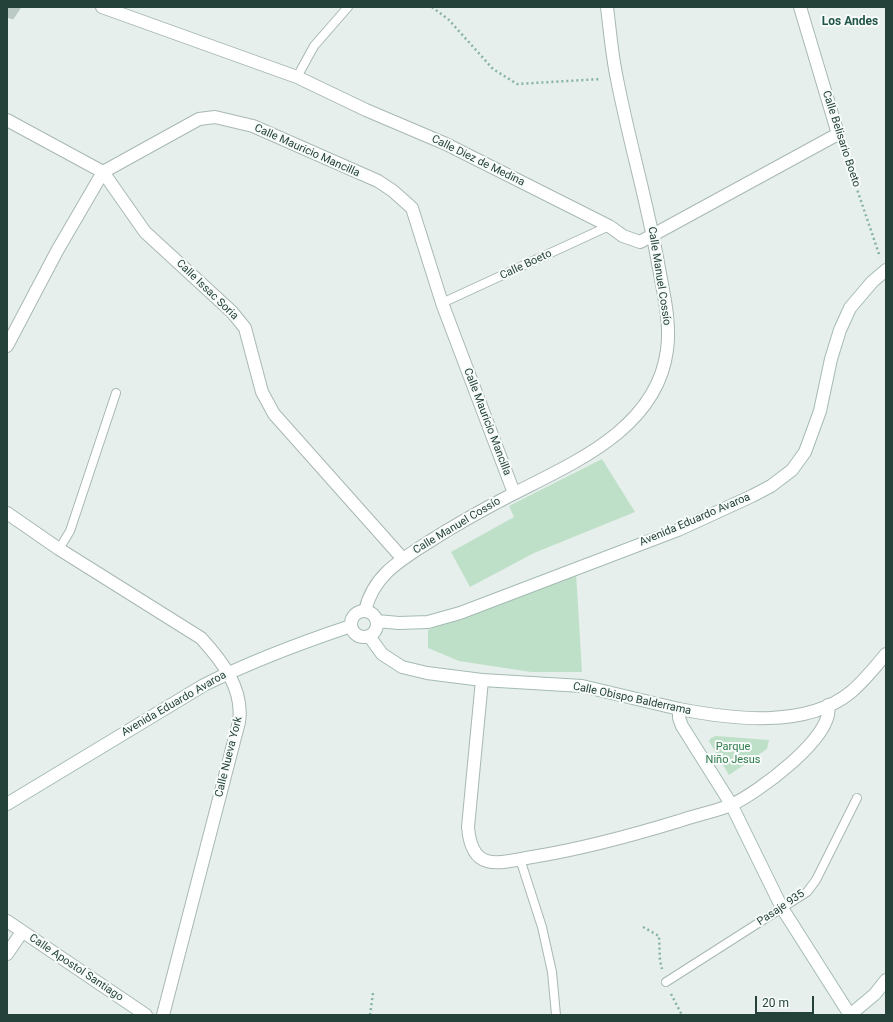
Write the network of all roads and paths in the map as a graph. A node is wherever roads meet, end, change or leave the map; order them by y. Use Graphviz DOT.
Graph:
graph roads {
  1 [pos="102,7"];
  2 [pos="348,7"];
  3 [pos="432,7"];
  4 [pos="607,7"];
  5 [pos="800,7"];
  6 [pos="297,77"];
  7 [pos="617,78"];
  8 [pos="7,120"];
  9 [pos="838,134"];
  10 [pos="103,172"];
  11 [pos="609,226"];
  12 [pos="653,234"];
  13 [pos="885,270"];
  14 [pos="442,303"];
  15 [pos="7,346"];
  16 [pos="116,393"];
  17 [pos="514,493"];
  18 [pos="7,513"];
  19 [pos="59,549"];
  20 [pos="403,558"];
  21 [pos="365,611"];
  22 [pos="377,621"];
  23 [pos="351,626"];
  24 [pos="369,636"];
  25 [pos="886,654"];
  26 [pos="228,673"];
  27 [pos="482,680"];
  28 [pos="828,705"];
  29 [pos="679,709"];
  30 [pos="857,798"];
  31 [pos="7,804"];
  32 [pos="731,804"];
  33 [pos="520,859"];
  34 [pos="782,908"];
  35 [pos="7,921"];
  36 [pos="22,932"];
  37 [pos="7,954"];
  38 [pos="886,980"];
  39 [pos="666,982"];
  40 [pos="373,993"];
  41 [pos="146,1015"];
  42 [pos="163,1015"];
  43 [pos="370,1015"];
  44 [pos="556,1015"];
  45 [pos="850,1015"];
  1 -- 6 [label="street, Calle Diez de Medina"];
  2 -- 6 [label="lane"];
  3 -- 7 [label="path"];
  4 -- 7 [label="street, Calle Manuel Cossío"];
  5 -- 9 [label="street, Calle Belisario Boeto"];
  6 -- 11 [label="street, Calle Diez de Medina"];
  7 -- 12 [label="street, Calle Manuel Cossío"];
  8 -- 10 [label="street, Calle Issac Soria"];
  9 -- 12 [label="street, Calle Diez de Medina"];
  9 -- 13 [label="path, Calle Belisario Boeto"];
  10 -- 14 [label="street, Calle Mauricio Mancilla"];
  10 -- 15 [label="street"];
  10 -- 20 [label="street, Calle Issac Soria"];
  11 -- 12 [label="street, Calle Diez de Medina"];
  11 -- 14 [label="lane, Calle Boeto"];
  12 -- 17 [label="street, Calle Manuel Cossío"];
  13 -- 22 [label="street, Avenida Eduardo Avaroa"];
  14 -- 17 [label="street, Calle Mauricio Mancilla"];
  16 -- 19 [label="lane"];
  17 -- 20 [label="street, Calle Manuel Cossío"];
  18 -- 19 [label="street, Calle Nueva York"];
  19 -- 26 [label="street, Calle Nueva York"];
  20 -- 21 [label="street, Calle Manuel Cossío"];
  21 -- 22 [label="street"];
  21 -- 23 [label="street"];
  22 -- 24 [label="street"];
  23 -- 24 [label="street"];
  23 -- 26 [label="street, Avenida Eduardo Avaroa"];
  24 -- 27 [label="street, Calle Obispo Balderrama"];
  25 -- 28 [label="street, Calle Obispo Balderrama"];
  26 -- 31 [label="street, Avenida Eduardo Avaroa"];
  26 -- 42 [label="street, Calle Nueva York"];
  27 -- 29 [label="street, Calle Obispo Balderrama"];
  27 -- 33 [label="street"];
  28 -- 29 [label="street, Calle Obispo Balderrama"];
  28 -- 32 [label="street"];
  29 -- 32 [label="street"];
  30 -- 34 [label="lane, Pasaje 935"];
  32 -- 33 [label="street"];
  32 -- 34 [label="street"];
  33 -- 44 [label="lane"];
  34 -- 39 [label="lane, Pasaje 935"];
  34 -- 45 [label="street"];
  35 -- 36 [label="street, Calle Apostol Santiago"];
  36 -- 37 [label="street"];
  36 -- 41 [label="street, Calle Apostol Santiago"];
  38 -- 45 [label="street"];
  40 -- 43 [label="path"];
}
